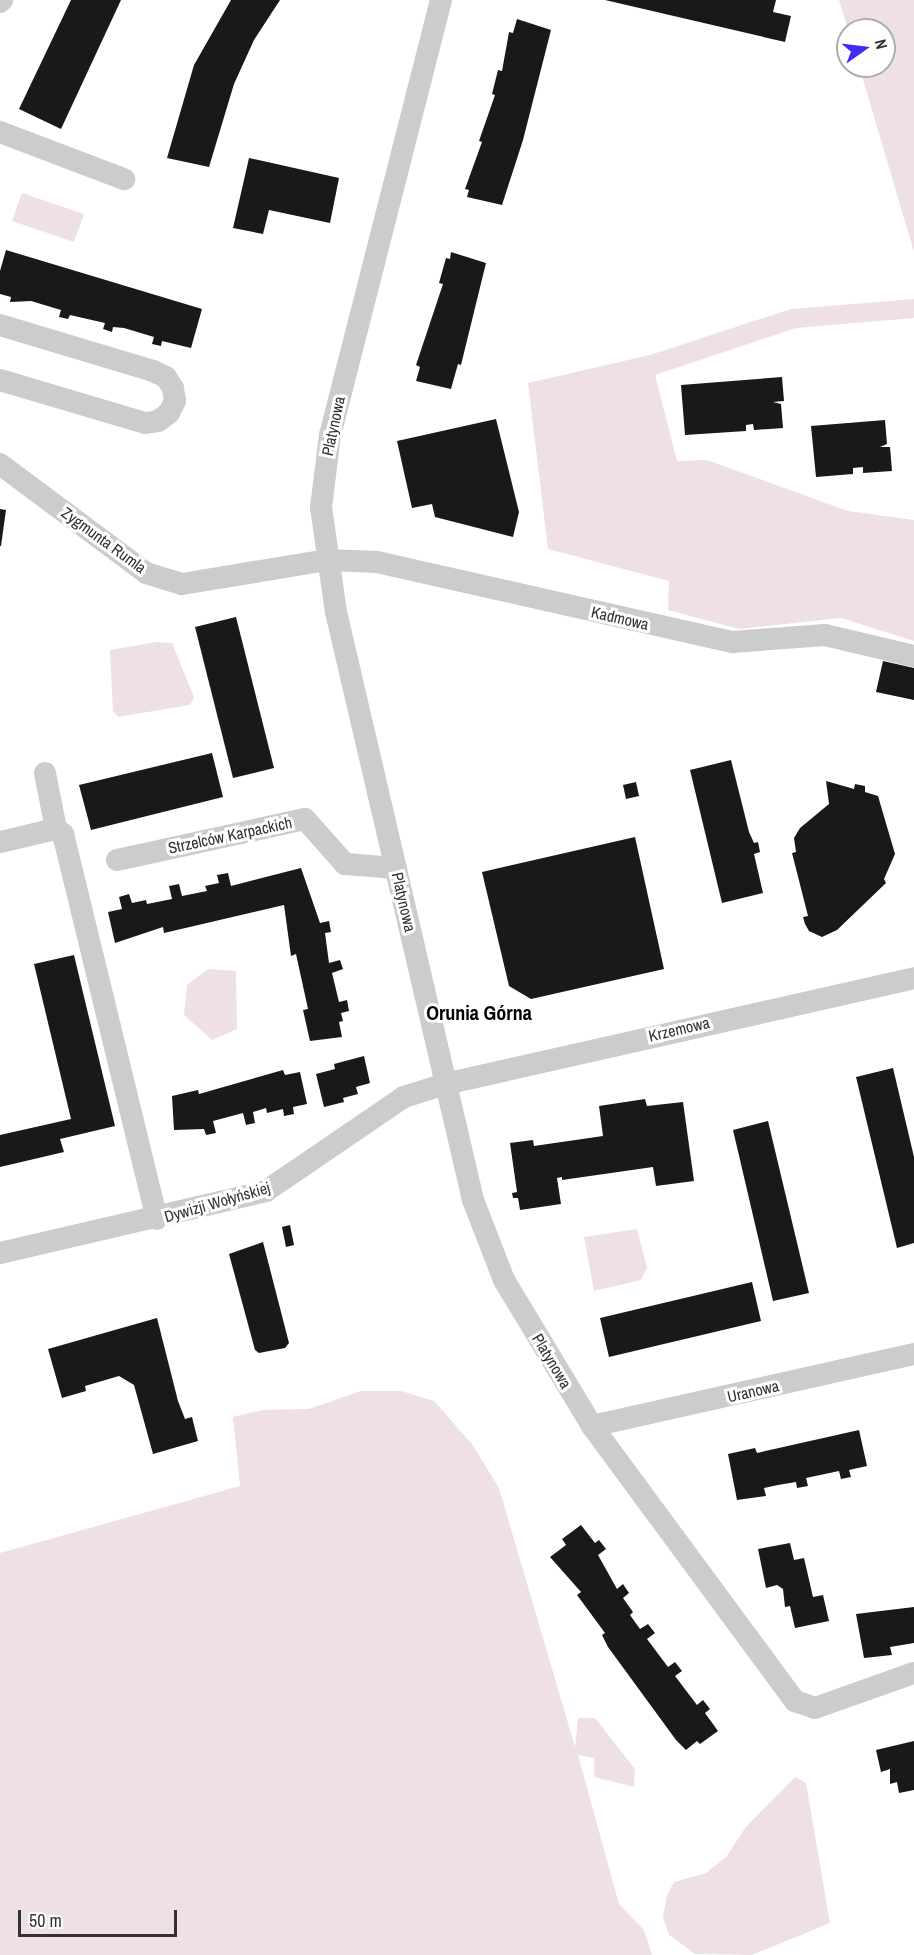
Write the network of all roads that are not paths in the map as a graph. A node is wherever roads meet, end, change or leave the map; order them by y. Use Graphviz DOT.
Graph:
graph roads {
  1 [pos="441,0"];
  2 [pos="0,132"];
  3 [pos="124,179"];
  4 [pos="0,326"];
  5 [pos="0,380"];
  6 [pos="0,464"];
  7 [pos="327,560"];
  8 [pos="914,656"];
  9 [pos="45,773"];
  10 [pos="56,829"];
  11 [pos="0,842"];
  12 [pos="117,860"];
  13 [pos="396,868"];
  14 [pos="914,978"];
  15 [pos="445,1084"];
  16 [pos="158,1219"];
  17 [pos="0,1253"];
  18 [pos="914,1354"];
  19 [pos="592,1426"];
  20 [pos="914,1673"];
  1 -- 7 [label="street, Platynowa"];
  2 -- 3 [label="street"];
  4 -- 5 [label="street"];
  6 -- 7 [label="street, Zygmunta Rumla"];
  7 -- 8 [label="street, Kadmowa"];
  7 -- 13 [label="street, Platynowa"];
  9 -- 10 [label="street"];
  10 -- 11 [label="street"];
  10 -- 16 [label="street"];
  12 -- 13 [label="street, Strzelców Karpackich"];
  13 -- 15 [label="street, Platynowa"];
  14 -- 15 [label="street, Krzemowa"];
  15 -- 16 [label="street, Dywizji Wołyńskiej"];
  15 -- 19 [label="street, Platynowa"];
  16 -- 17 [label="street, Dywizji Wołyńskiej"];
  18 -- 19 [label="street, Uranowa"];
  19 -- 20 [label="street, Platynowa"];
}
